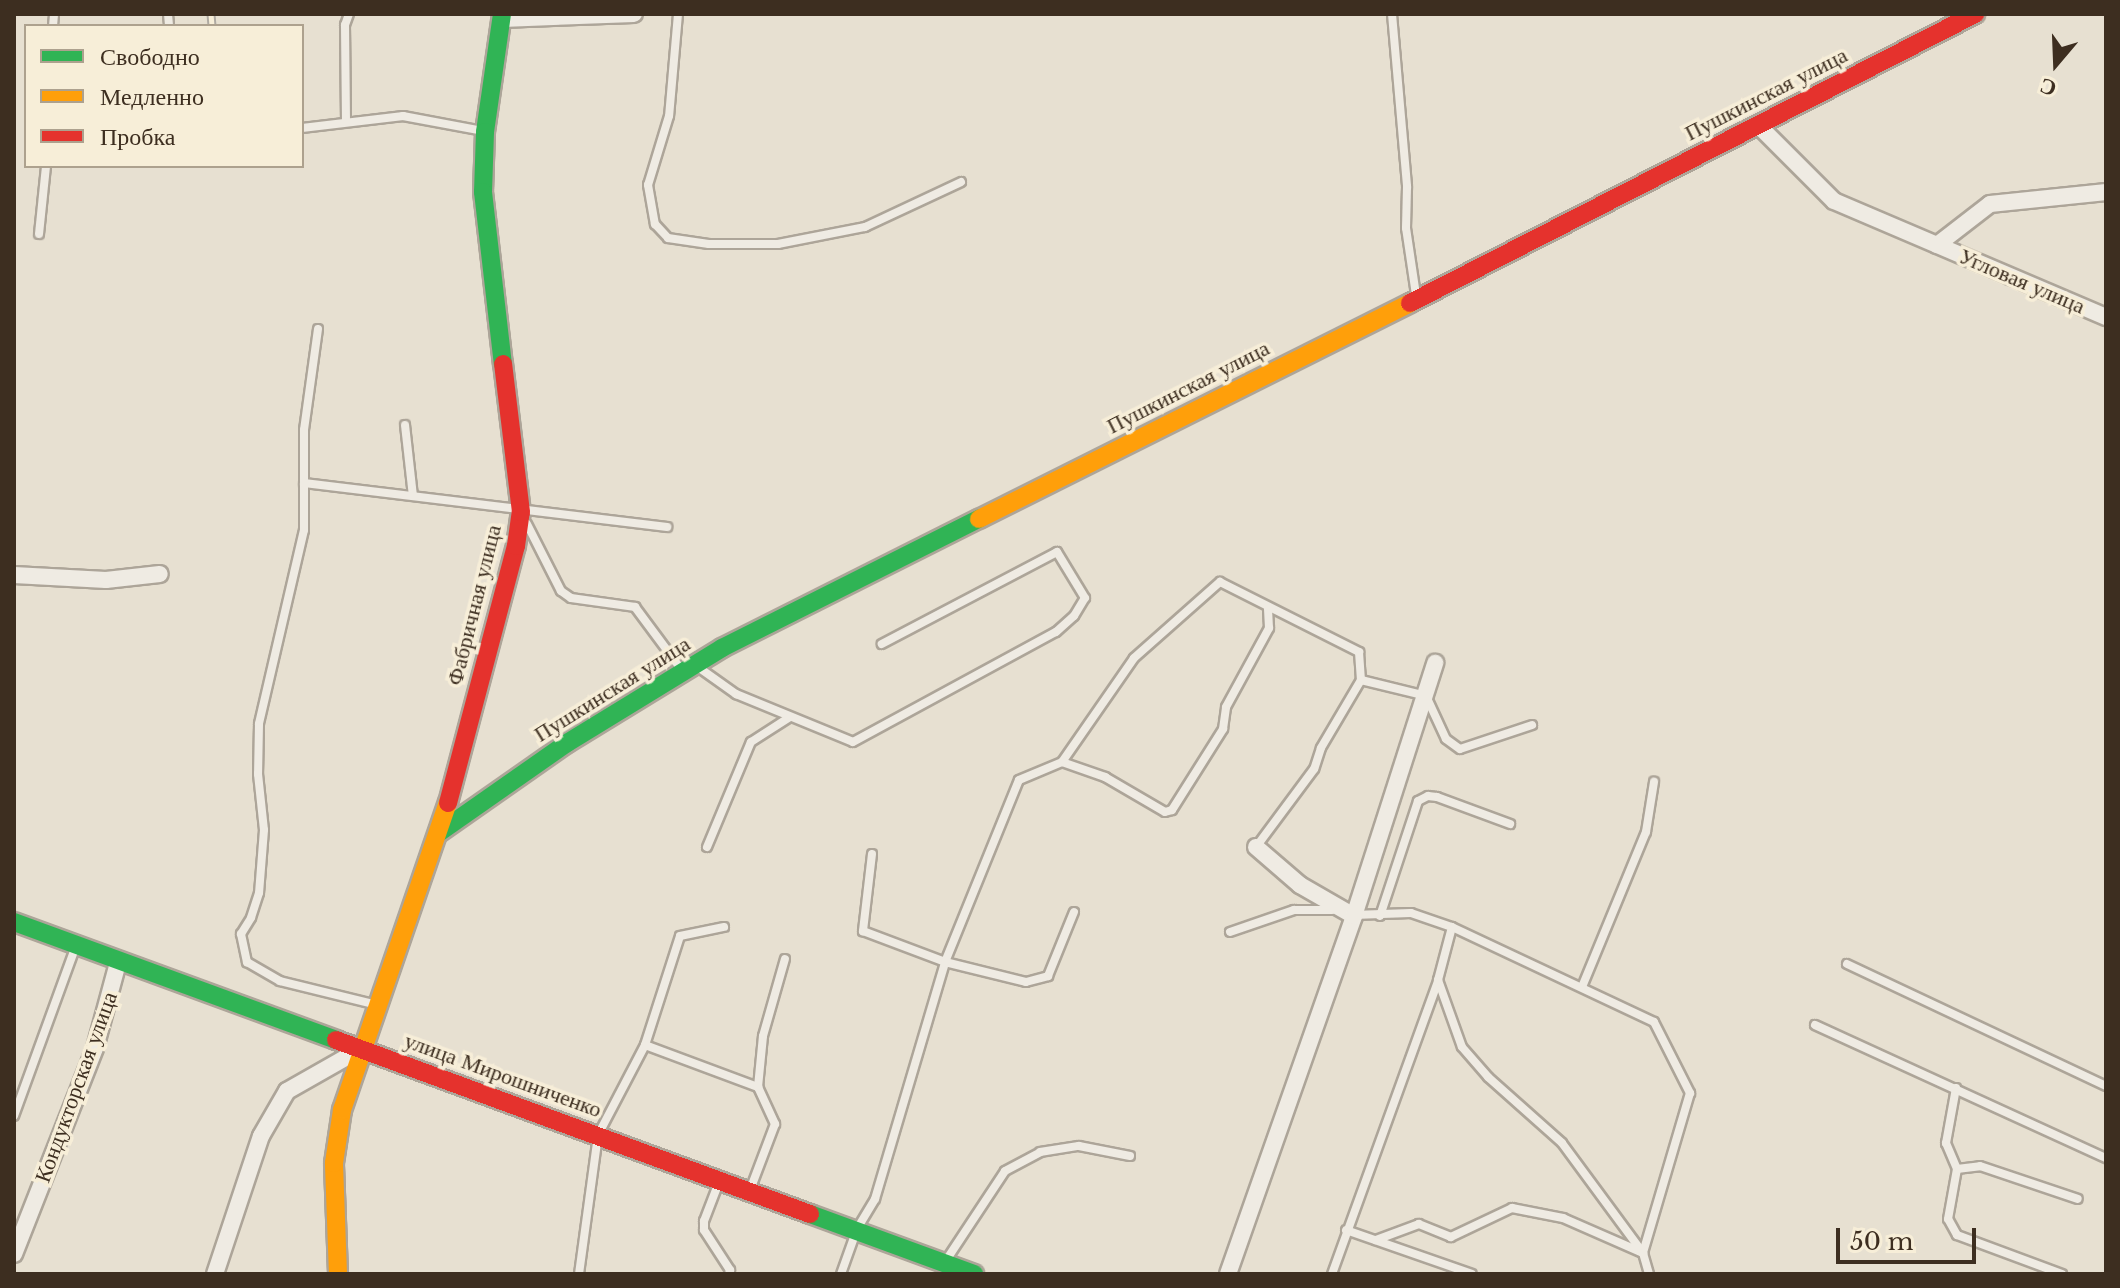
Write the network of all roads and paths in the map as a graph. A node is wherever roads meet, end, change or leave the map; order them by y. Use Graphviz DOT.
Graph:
graph roads {
  1 [pos="349,14"];
  2 [pos="634,14"];
  3 [pos="678,14"];
  4 [pos="1392,14"];
  5 [pos="1967,16"];
  6 [pos="502,17"];
  7 [pos="346,121"];
  8 [pos="1758,125"];
  9 [pos="304,128"];
  10 [pos="485,132"];
  11 [pos="46,168"];
  12 [pos="961,182"];
  13 [pos="2106,192"];
  14 [pos="39,234"];
  15 [pos="1937,245"];
  16 [pos="1417,300"];
  17 [pos="2106,317"];
  18 [pos="318,329"];
  19 [pos="405,425"];
  20 [pos="304,483"];
  21 [pos="413,496"];
  22 [pos="521,512"];
  23 [pos="667,527"];
  24 [pos="160,574"];
  25 [pos="14,575"];
  26 [pos="1268,607"];
  27 [pos="882,644"];
  28 [pos="1435,663"];
  29 [pos="689,668"];
  30 [pos="1361,680"];
  31 [pos="1426,696"];
  32 [pos="790,717"];
  33 [pos="1532,725"];
  34 [pos="1062,762"];
  35 [pos="1654,782"];
  36 [pos="1510,824"];
  37 [pos="440,832"];
  38 [pos="707,847"];
  39 [pos="1256,847"];
  40 [pos="872,854"];
  41 [pos="1074,912"];
  42 [pos="1354,916"];
  43 [pos="1380,916"];
  44 [pos="14,922"];
  45 [pos="724,927"];
  46 [pos="1452,927"];
  47 [pos="1230,932"];
  48 [pos="76,945"];
  49 [pos="785,959"];
  50 [pos="945,962"];
  51 [pos="118,963"];
  52 [pos="1847,964"];
  53 [pos="1438,980"];
  54 [pos="1582,987"];
  55 [pos="378,1006"];
  56 [pos="1815,1025"];
  57 [pos="645,1045"];
  58 [pos="361,1049"];
  59 [pos="2106,1086"];
  60 [pos="758,1087"];
  61 [pos="1956,1088"];
  62 [pos="17,1101"];
  63 [pos="14,1116"];
  64 [pos="598,1135"];
  65 [pos="1130,1156"];
  66 [pos="2106,1158"];
  67 [pos="1957,1169"];
  68 [pos="720,1180"];
  69 [pos="750,1191"];
  70 [pos="2078,1199"];
  71 [pos="857,1229"];
  72 [pos="1346,1230"];
  73 [pos="1376,1240"];
  74 [pos="1643,1253"];
  75 [pos="14,1254"];
  76 [pos="944,1263"];
  77 [pos="215,1274"];
  78 [pos="338,1274"];
  79 [pos="579,1274"];
  80 [pos="729,1274"];
  81 [pos="841,1274"];
  82 [pos="974,1274"];
  83 [pos="1228,1274"];
  84 [pos="1332,1274"];
  85 [pos="1472,1274"];
  86 [pos="1649,1274"];
  87 [pos="2062,1274"];
  1 -- 7 [label="lane"];
  2 -- 6 [label="street"];
  3 -- 12 [label="lane"];
  4 -- 16 [label="lane"];
  5 -- 8 [label="main road, Пушкинская улица"];
  6 -- 10 [label="main road, Фабричная улица"];
  7 -- 9 [label="lane"];
  7 -- 10 [label="lane"];
  8 -- 15 [label="street, Угловая улица"];
  8 -- 16 [label="main road, Пушкинская улица"];
  10 -- 22 [label="main road, Фабричная улица"];
  11 -- 14 [label="lane"];
  13 -- 15 [label="street, Угловая улица"];
  15 -- 17 [label="street, Угловая улица"];
  16 -- 29 [label="main road, Пушкинская улица"];
  18 -- 20 [label="lane"];
  19 -- 21 [label="lane"];
  20 -- 21 [label="lane"];
  20 -- 55 [label="lane"];
  21 -- 22 [label="lane"];
  22 -- 23 [label="lane"];
  22 -- 29 [label="lane"];
  22 -- 37 [label="main road, Фабричная улица"];
  24 -- 25 [label="street"];
  26 -- 30 [label="lane"];
  26 -- 34 [label="lane"];
  26 -- 34 [label="lane"];
  27 -- 32 [label="lane"];
  28 -- 31 [label="street"];
  29 -- 32 [label="lane"];
  29 -- 37 [label="main road, Пушкинская улица"];
  30 -- 31 [label="lane"];
  30 -- 39 [label="lane"];
  31 -- 33 [label="lane"];
  31 -- 42 [label="street"];
  32 -- 38 [label="lane"];
  34 -- 50 [label="lane"];
  35 -- 54 [label="lane"];
  36 -- 43 [label="lane"];
  37 -- 55 [label="main road, Фабричная улица"];
  39 -- 42 [label="street"];
  40 -- 50 [label="lane"];
  41 -- 50 [label="lane"];
  42 -- 43 [label="lane"];
  42 -- 47 [label="lane"];
  42 -- 83 [label="street"];
  43 -- 46 [label="lane"];
  44 -- 48 [label="main road, улица Мирошниченко"];
  45 -- 57 [label="lane"];
  46 -- 53 [label="lane"];
  46 -- 54 [label="lane"];
  48 -- 51 [label="main road, улица Мирошниченко"];
  48 -- 62 [label="lane"];
  49 -- 60 [label="lane"];
  50 -- 71 [label="lane"];
  51 -- 58 [label="main road, улица Мирошниченко"];
  51 -- 75 [label="street, Кондукторская улица"];
  52 -- 59 [label="lane"];
  53 -- 72 [label="lane"];
  53 -- 74 [label="lane"];
  54 -- 74 [label="lane"];
  55 -- 58 [label="main road, Фабричная улица"];
  56 -- 61 [label="lane"];
  57 -- 60 [label="lane"];
  57 -- 64 [label="lane"];
  58 -- 64 [label="main road, улица Мирошниченко"];
  58 -- 77 [label="street"];
  58 -- 78 [label="main road, Фабричная улица"];
  60 -- 69 [label="lane"];
  61 -- 66 [label="lane"];
  61 -- 67 [label="lane"];
  62 -- 63 [label="lane"];
  64 -- 68 [label="main road, улица Мирошниченко"];
  64 -- 79 [label="lane"];
  65 -- 76 [label="lane"];
  67 -- 70 [label="lane"];
  67 -- 87 [label="lane"];
  68 -- 69 [label="main road, улица Мирошниченко"];
  68 -- 80 [label="lane"];
  69 -- 71 [label="main road, улица Мирошниченко"];
  71 -- 76 [label="main road, улица Мирошниченко"];
  71 -- 81 [label="lane"];
  72 -- 73 [label="lane"];
  72 -- 84 [label="lane"];
  73 -- 74 [label="lane"];
  73 -- 85 [label="lane"];
  74 -- 86 [label="lane"];
  76 -- 82 [label="main road, улица Мирошниченко"];
}
